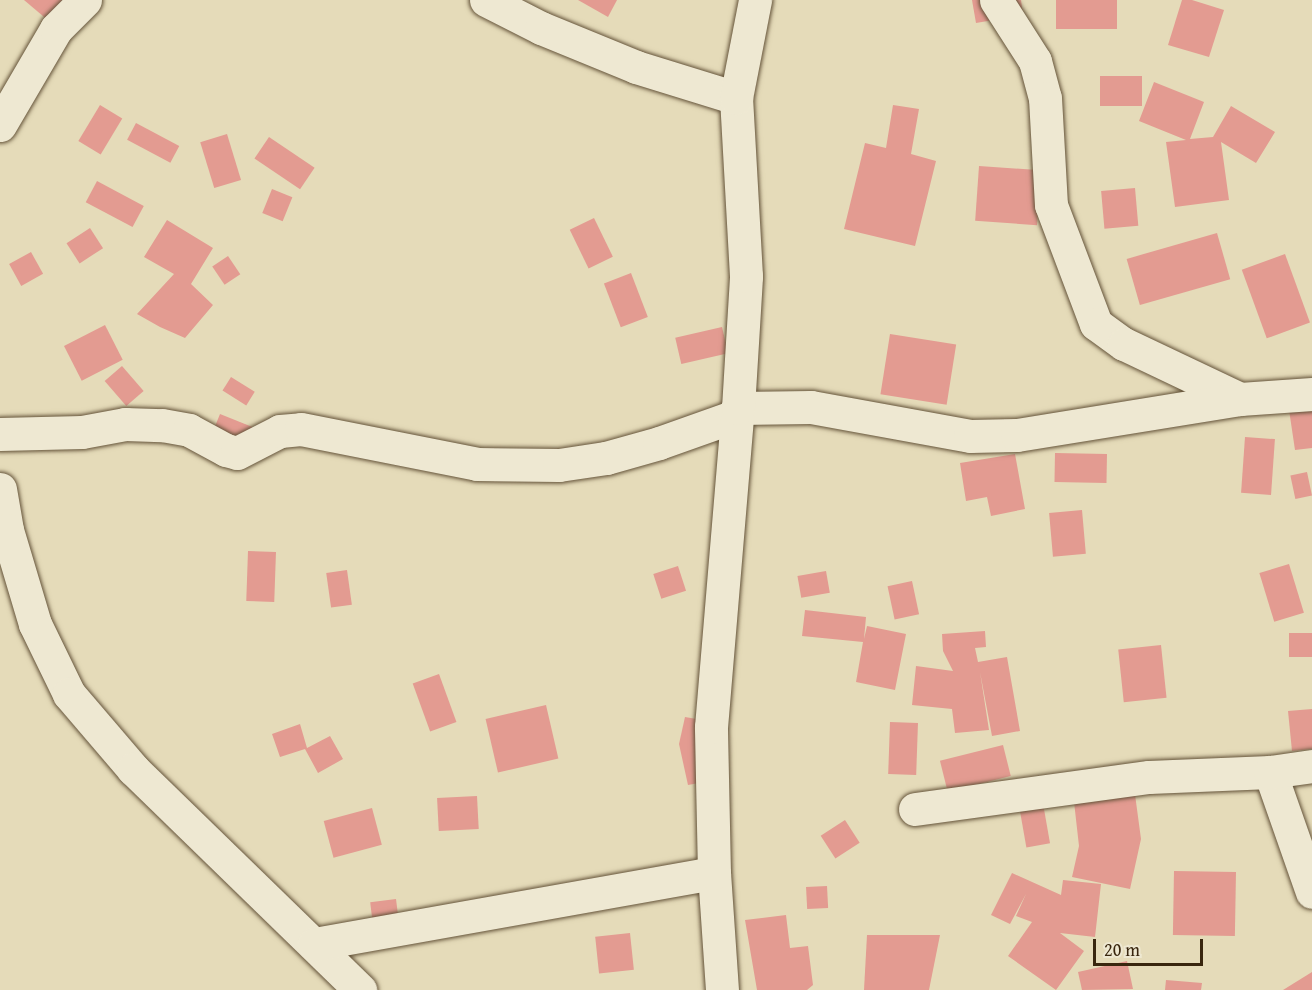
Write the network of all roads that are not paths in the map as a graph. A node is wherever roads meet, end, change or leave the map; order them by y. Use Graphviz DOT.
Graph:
graph roads {
  1 [pos="86,0"];
  2 [pos="486,0"];
  3 [pos="755,0"];
  4 [pos="996,0"];
  5 [pos="736,98"];
  6 [pos="0,125"];
  7 [pos="1312,394"];
  8 [pos="1240,399"];
  9 [pos="738,408"];
  10 [pos="0,434"];
  11 [pos="0,489"];
  12 [pos="1312,766"];
  13 [pos="1270,772"];
  14 [pos="915,809"];
  15 [pos="714,873"];
  16 [pos="1312,892"];
  17 [pos="314,944"];
  18 [pos="360,990"];
  19 [pos="722,990"];
  1 -- 6 [label="street"];
  2 -- 5 [label="street"];
  3 -- 5 [label="street"];
  4 -- 8 [label="street"];
  5 -- 9 [label="street"];
  7 -- 8 [label="street"];
  8 -- 9 [label="street"];
  9 -- 10 [label="street"];
  9 -- 15 [label="street"];
  11 -- 17 [label="street"];
  12 -- 13 [label="street"];
  13 -- 14 [label="street"];
  13 -- 16 [label="street"];
  15 -- 17 [label="street"];
  15 -- 19 [label="street"];
  17 -- 18 [label="street"];
}
